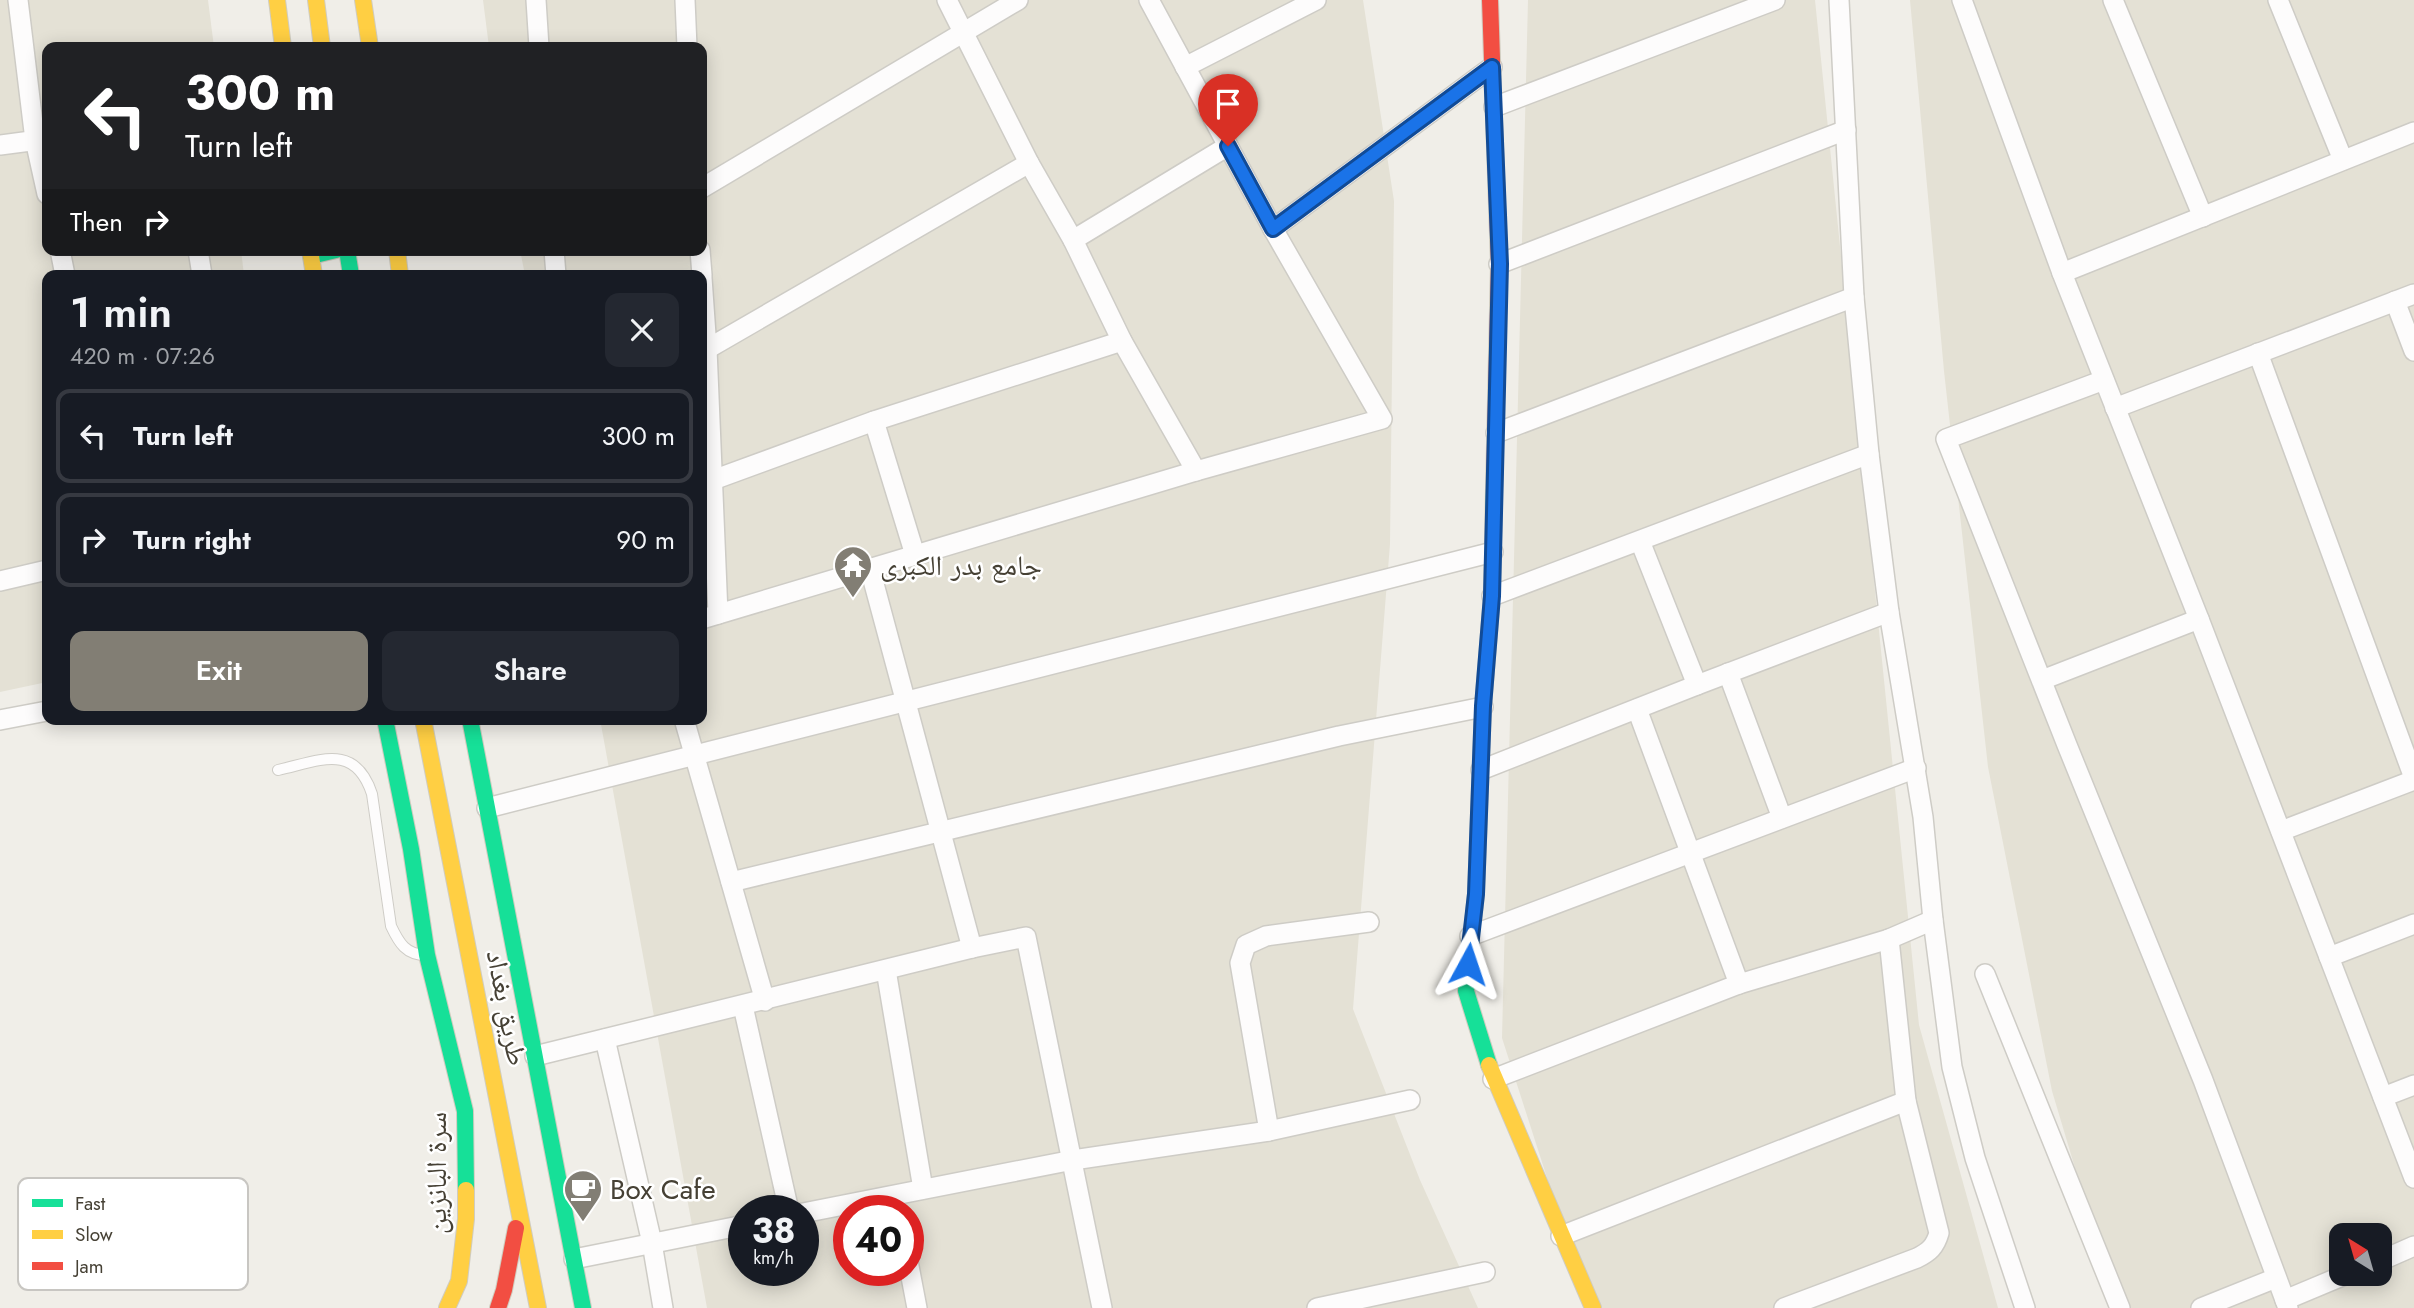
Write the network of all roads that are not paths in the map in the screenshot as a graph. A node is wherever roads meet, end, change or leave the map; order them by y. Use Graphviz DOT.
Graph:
graph roads {
  1 [pos="18,0"];
  2 [pos="276,0"];
  3 [pos="316,0"];
  4 [pos="363,0"];
  5 [pos="536,0"];
  6 [pos="685,0"];
  7 [pos="947,0"];
  8 [pos="1018,0"];
  9 [pos="1149,0"];
  10 [pos="1315,0"];
  11 [pos="1490,0"];
  12 [pos="1775,0"];
  13 [pos="1839,0"];
  14 [pos="1962,0"];
  15 [pos="2113,0"];
  16 [pos="2278,0"];
  17 [pos="963,34"];
  18 [pos="282,42"];
  19 [pos="320,42"];
  20 [pos="369,42"];
  21 [pos="539,42"];
  22 [pos="687,42"];
  23 [pos="1185,67"];
  24 [pos="1492,67"];
  25 [pos="1494,107"];
  26 [pos="1846,131"];
  27 [pos="2414,132"];
  28 [pos="41,139"];
  29 [pos="0,145"];
  30 [pos="1228,146"];
  31 [pos="2343,160"];
  32 [pos="1029,163"];
  33 [pos="707,185"];
  34 [pos="2203,217"];
  35 [pos="1273,229"];
  36 [pos="1073,240"];
  37 [pos="1500,264"];
  38 [pos="2062,273"];
  39 [pos="2414,294"];
  40 [pos="1854,297"];
  41 [pos="2395,301"];
  42 [pos="1122,341"];
  43 [pos="707,348"];
  44 [pos="2414,351"];
  45 [pos="2258,352"];
  46 [pos="2104,380"];
  47 [pos="707,393"];
  48 [pos="2115,408"];
  49 [pos="874,421"];
  50 [pos="1496,433"];
  51 [pos="1869,454"];
  52 [pos="1196,471"];
  53 [pos="713,480"];
  54 [pos="1640,541"];
  55 [pos="1493,552"];
  56 [pos="915,555"];
  57 [pos="870,569"];
  58 [pos="42,571"];
  59 [pos="0,581"];
  60 [pos="1492,596"];
  61 [pos="1889,612"];
  62 [pos="710,616"];
  63 [pos="2199,619"];
  64 [pos="1728,673"];
  65 [pos="2042,680"];
  66 [pos="1697,685"];
  67 [pos="906,700"];
  68 [pos="1483,706"];
  69 [pos="1637,709"];
  70 [pos="42,712"];
  71 [pos="0,720"];
  72 [pos="386,725"];
  73 [pos="424,725"];
  74 [pos="471,725"];
  75 [pos="686,725"];
  76 [pos="695,755"];
  77 [pos="1916,768"];
  78 [pos="278,770"];
  79 [pos="1481,770"];
  80 [pos="2414,779"];
  81 [pos="487,808"];
  82 [pos="1782,818"];
  83 [pos="2281,831"];
  84 [pos="942,832"];
  85 [pos="1691,852"];
  86 [pos="731,883"];
  87 [pos="1933,920"];
  88 [pos="1369,922"];
  89 [pos="2414,925"];
  90 [pos="1470,936"];
  91 [pos="1889,939"];
  92 [pos="972,948"];
  93 [pos="427,955"];
  94 [pos="2329,957"];
  95 [pos="886,970"];
  96 [pos="1985,974"];
  97 [pos="1739,984"];
  98 [pos="765,1001"];
  99 [pos="743,1006"];
  100 [pos="605,1039"];
  101 [pos="535,1056"];
  102 [pos="1493,1079"];
  103 [pos="2414,1085"];
  104 [pos="2383,1097"];
  105 [pos="1410,1100"];
  106 [pos="1906,1101"];
  107 [pos="1269,1132"];
  108 [pos="1073,1160"];
  109 [pos="2414,1178"];
  110 [pos="923,1189"];
  111 [pos="785,1195"];
  112 [pos="912,1195"];
  113 [pos="519,1207"];
  114 [pos="728,1228"];
  115 [pos="1561,1236"];
  116 [pos="652,1243"];
  117 [pos="2414,1246"];
  118 [pos="2392,1256"];
  119 [pos="574,1259"];
  120 [pos="1485,1272"];
  121 [pos="2276,1278"];
  122 [pos="2329,1283"];
  123 [pos="913,1286"];
  124 [pos="2286,1304"];
  125 [pos="447,1308"];
  126 [pos="498,1308"];
  127 [pos="538,1308"];
  128 [pos="583,1308"];
  129 [pos="663,1308"];
  130 [pos="917,1308"];
  131 [pos="1102,1308"];
  132 [pos="1317,1308"];
  133 [pos="1592,1308"];
  134 [pos="1784,1308"];
  135 [pos="2025,1308"];
  136 [pos="2120,1308"];
  137 [pos="2201,1308"];
  1 -- 28 [label="street"];
  2 -- 18 [label="main road"];
  3 -- 19 [label="main road"];
  4 -- 20 [label="main road"];
  5 -- 21 [label="street"];
  6 -- 22 [label="street"];
  7 -- 17 [label="street"];
  8 -- 17 [label="street"];
  9 -- 23 [label="street"];
  10 -- 23 [label="street"];
  11 -- 24 [label="main road"];
  12 -- 25 [label="street"];
  13 -- 26 [label="street"];
  14 -- 38 [label="street"];
  15 -- 34 [label="street"];
  16 -- 31 [label="street"];
  17 -- 32 [label="street"];
  17 -- 33 [label="street"];
  23 -- 30 [label="street"];
  24 -- 25 [label="main road"];
  24 -- 35 [label="street"];
  25 -- 37 [label="main road"];
  26 -- 37 [label="street"];
  26 -- 40 [label="street"];
  27 -- 31 [label="street"];
  28 -- 29 [label="street"];
  30 -- 35 [label="street"];
  30 -- 36 [label="street"];
  31 -- 34 [label="street"];
  32 -- 36 [label="street"];
  32 -- 43 [label="street"];
  34 -- 38 [label="street"];
  35 -- 52 [label="street"];
  36 -- 42 [label="street"];
  37 -- 50 [label="main road"];
  38 -- 46 [label="street"];
  39 -- 41 [label="street"];
  40 -- 50 [label="street"];
  40 -- 51 [label="street"];
  41 -- 44 [label="street"];
  41 -- 45 [label="street"];
  42 -- 49 [label="street"];
  42 -- 52 [label="street"];
  45 -- 48 [label="street"];
  45 -- 80 [label="street"];
  46 -- 48 [label="street"];
  46 -- 65 [label="street"];
  47 -- 53 [label="street"];
  48 -- 63 [label="street"];
  49 -- 53 [label="street"];
  49 -- 56 [label="street"];
  50 -- 55 [label="main road"];
  51 -- 54 [label="street"];
  51 -- 61 [label="street"];
  52 -- 56 [label="street"];
  53 -- 62 [label="street"];
  54 -- 60 [label="street"];
  54 -- 66 [label="street"];
  55 -- 60 [label="main road"];
  55 -- 67 [label="street"];
  56 -- 57 [label="street"];
  57 -- 62 [label="street"];
  57 -- 67 [label="street"];
  58 -- 59 [label="street"];
  60 -- 68 [label="main road"];
  61 -- 64 [label="street"];
  61 -- 77 [label="street"];
  63 -- 65 [label="street"];
  63 -- 83 [label="street"];
  64 -- 66 [label="street"];
  64 -- 82 [label="street"];
  65 -- 121 [label="street"];
  66 -- 69 [label="street"];
  67 -- 76 [label="street"];
  67 -- 84 [label="street"];
  68 -- 79 [label="main road"];
  68 -- 84 [label="street"];
  69 -- 79 [label="street"];
  69 -- 85 [label="street"];
  70 -- 71 [label="street"];
  72 -- 93 [label="main road, سرة البانزين"];
  73 -- 113 [label="main road, طريق بغداد"];
  74 -- 81 [label="main road, طريق بغداد"];
  75 -- 76 [label="street"];
  76 -- 81 [label="street"];
  76 -- 86 [label="street"];
  77 -- 82 [label="street"];
  77 -- 87 [label="street"];
  78 -- 93 [label="lane"];
  79 -- 90 [label="main road"];
  80 -- 83 [label="street"];
  81 -- 101 [label="main road, طريق بغداد"];
  82 -- 85 [label="street"];
  83 -- 94 [label="street"];
  84 -- 86 [label="street"];
  84 -- 92 [label="street"];
  85 -- 90 [label="street"];
  85 -- 97 [label="street"];
  86 -- 98 [label="street"];
  87 -- 91 [label="street"];
  87 -- 135 [label="street"];
  88 -- 107 [label="street"];
  89 -- 94 [label="street"];
  90 -- 102 [label="main road"];
  91 -- 97 [label="street"];
  91 -- 106 [label="street"];
  92 -- 95 [label="street"];
  92 -- 108 [label="street"];
  93 -- 125 [label="main road, سرة البانزين"];
  94 -- 104 [label="street"];
  95 -- 98 [label="street"];
  95 -- 110 [label="street"];
  96 -- 136 [label="street"];
  97 -- 102 [label="street"];
  98 -- 99 [label="street"];
  99 -- 100 [label="street"];
  99 -- 111 [label="street"];
  100 -- 101 [label="street"];
  100 -- 116 [label="street"];
  101 -- 119 [label="main road, طريق بغداد"];
  102 -- 115 [label="main road"];
  103 -- 104 [label="street"];
  104 -- 109 [label="street"];
  105 -- 107 [label="street"];
  106 -- 115 [label="street"];
  106 -- 134 [label="street"];
  107 -- 108 [label="street"];
  108 -- 110 [label="street"];
  108 -- 131 [label="street"];
  110 -- 112 [label="street"];
  113 -- 126 [label="main road"];
  113 -- 127 [label="main road, طريق بغداد"];
  114 -- 116 [label="street"];
  115 -- 133 [label="main road"];
  116 -- 119 [label="street"];
  116 -- 129 [label="street"];
  117 -- 118 [label="street"];
  119 -- 128 [label="main road, طريق بغداد"];
  120 -- 132 [label="street"];
  121 -- 124 [label="street"];
  121 -- 137 [label="street"];
  122 -- 124 [label="street"];
  123 -- 130 [label="street"];
}
